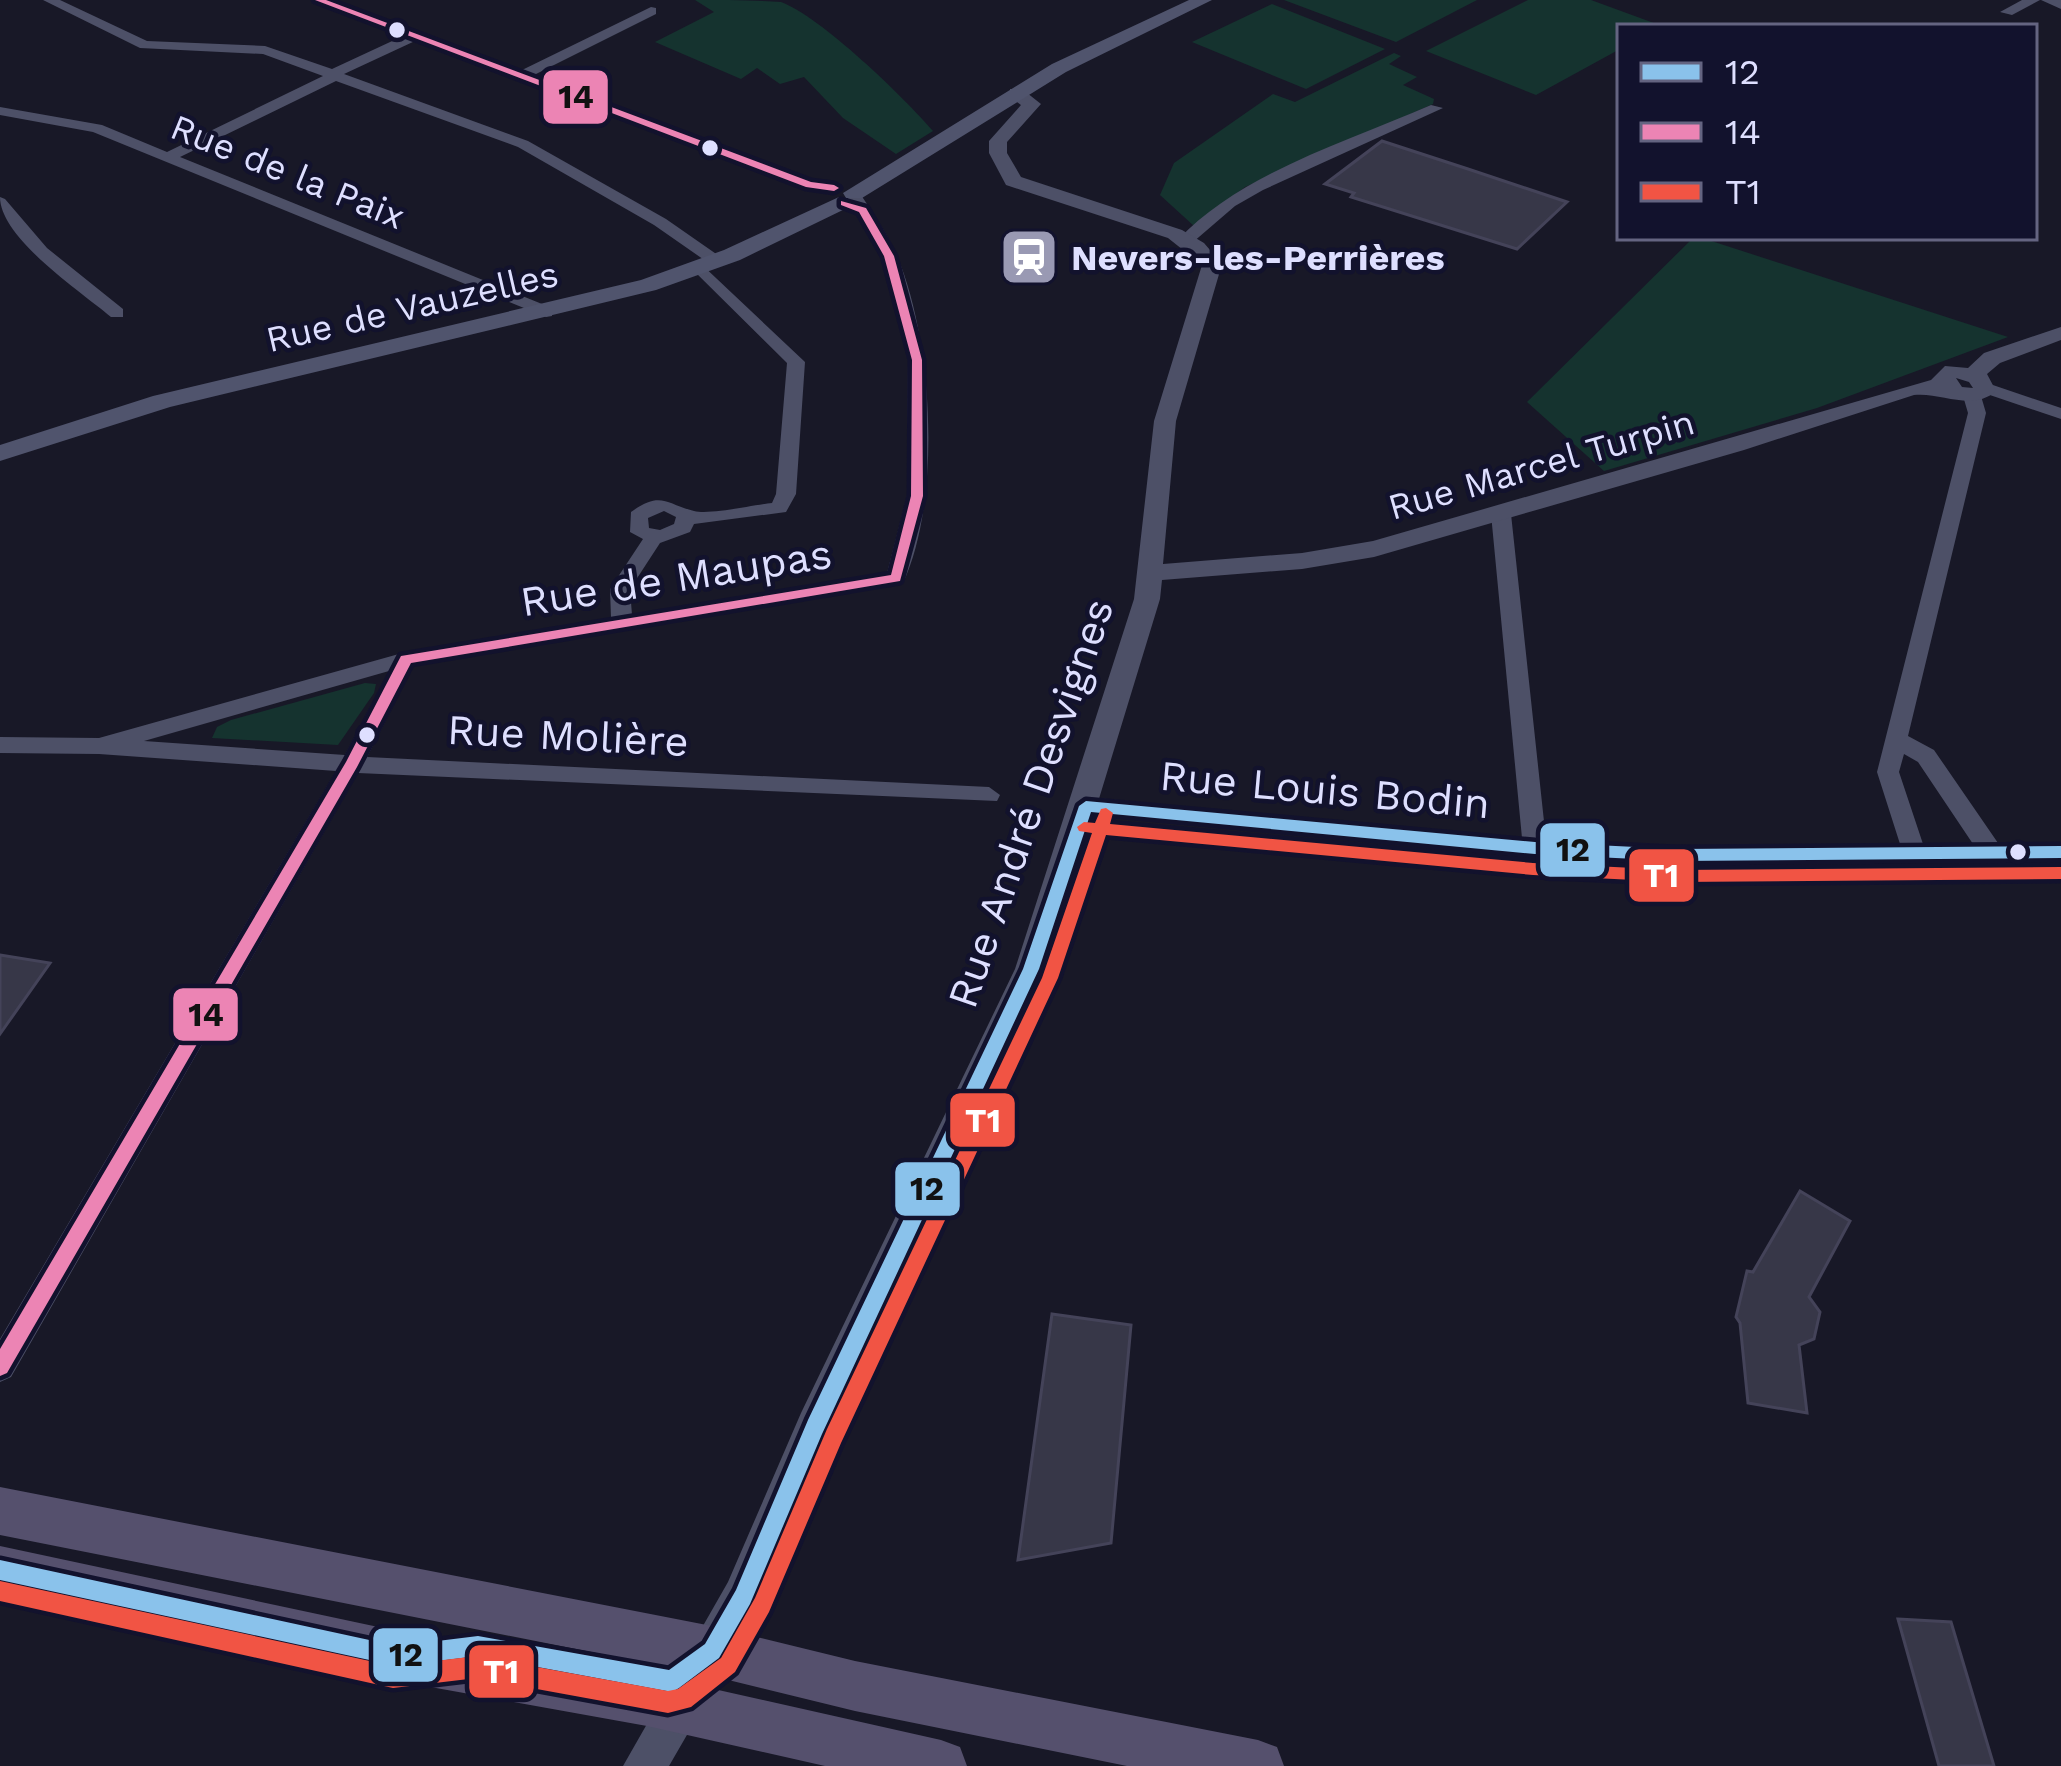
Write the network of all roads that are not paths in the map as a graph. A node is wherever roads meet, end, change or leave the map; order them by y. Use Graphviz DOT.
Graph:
graph roads {
  1 [pos="50,0"];
  2 [pos="319,0"];
  3 [pos="1203,0"];
  4 [pos="2033,0"];
  5 [pos="2049,0"];
  6 [pos="2061,4"];
  7 [pos="651,11"];
  8 [pos="2008,12"];
  9 [pos="414,36"];
  10 [pos="333,75"];
  11 [pos="520,76"];
  12 [pos="1016,93"];
  13 [pos="1436,108"];
  14 [pos="0,111"];
  15 [pos="170,156"];
  16 [pos="839,196"];
  17 [pos="1,205"];
  18 [pos="1186,240"];
  19 [pos="707,264"];
  20 [pos="546,312"];
  21 [pos="117,313"];
  22 [pos="2061,333"];
  23 [pos="1977,386"];
  24 [pos="2061,413"];
  25 [pos="0,453"];
  26 [pos="1501,514"];
  27 [pos="687,519"];
  28 [pos="654,537"];
  29 [pos="1150,573"];
  30 [pos="622,625"];
  31 [pos="406,659"];
  32 [pos="217,713"];
  33 [pos="1896,740"];
  34 [pos="0,745"];
  35 [pos="99,746"];
  36 [pos="201,752"];
  37 [pos="352,763"];
  38 [pos="989,795"];
  39 [pos="1086,806"];
  40 [pos="1535,848"];
  41 [pos="2061,852"];
  42 [pos="1992,853"];
  43 [pos="1915,855"];
  44 [pos="0,1367"];
  45 [pos="0,1511"];
  46 [pos="0,1531"];
  47 [pos="0,1570"];
  48 [pos="309,1575"];
  49 [pos="525,1650"];
  50 [pos="677,1677"];
  51 [pos="645,1766"];
  52 [pos="941,1766"];
  53 [pos="1258,1766"];
  1 -- 10 [label="street"];
  2 -- 9 [label="street"];
  3 -- 12 [label="main road, Rue de Vauzelles"];
  4 -- 8 [label="street"];
  5 -- 6 [label="street"];
  7 -- 11 [label="street"];
  9 -- 10 [label="street"];
  9 -- 11 [label="street"];
  10 -- 15 [label="street"];
  10 -- 19 [label="street"];
  11 -- 16 [label="street"];
  12 -- 16 [label="main road, Rue de Vauzelles"];
  12 -- 18 [label="street"];
  13 -- 18 [label="street"];
  14 -- 15 [label="street, Rue de la Paix"];
  15 -- 20 [label="street, Rue de la Paix"];
  16 -- 19 [label="main road, Rue de Vauzelles"];
  16 -- 30 [label="street, Rue de Maupas"];
  17 -- 21 [label="street"];
  18 -- 29 [label="street, Rue André Desvignes"];
  19 -- 20 [label="main road, Rue de Vauzelles"];
  19 -- 27 [label="street"];
  20 -- 25 [label="main road, Rue de Vauzelles"];
  22 -- 23 [label="street"];
  23 -- 24 [label="street"];
  23 -- 26 [label="street, Rue Marcel Turpin"];
  23 -- 33 [label="street"];
  26 -- 29 [label="street, Rue Marcel Turpin"];
  26 -- 40 [label="street"];
  27 -- 28 [label="street"];
  27 -- 28 [label="street"];
  28 -- 30 [label="street"];
  29 -- 39 [label="street, Rue André Desvignes"];
  30 -- 31 [label="street, Rue de Maupas"];
  31 -- 32 [label="street, Rue de Maupas"];
  31 -- 37 [label="street"];
  32 -- 35 [label="street, Rue de Maupas"];
  32 -- 36 [label="street"];
  33 -- 42 [label="street"];
  33 -- 43 [label="street"];
  34 -- 35 [label="street, Rue Molière"];
  35 -- 36 [label="street, Rue Molière"];
  36 -- 37 [label="street, Rue Molière"];
  37 -- 38 [label="street, Rue Molière"];
  37 -- 44 [label="street"];
  39 -- 40 [label="street, Rue Louis Bodin"];
  39 -- 50 [label="street, Rue André Desvignes"];
  40 -- 43 [label="street, Rue Louis Bodin"];
  41 -- 42 [label="street, Rue Louis Bodin"];
  42 -- 43 [label="street, Rue Louis Bodin"];
  45 -- 48 [label="main road"];
  46 -- 48 [label="street"];
  47 -- 49 [label="main road"];
  48 -- 49 [label="main road"];
  49 -- 50 [label="main road"];
  49 -- 50 [label="main road"];
  50 -- 51 [label="street, Rue André Desvignes"];
  50 -- 52 [label="main road"];
  50 -- 53 [label="main road"];
}
